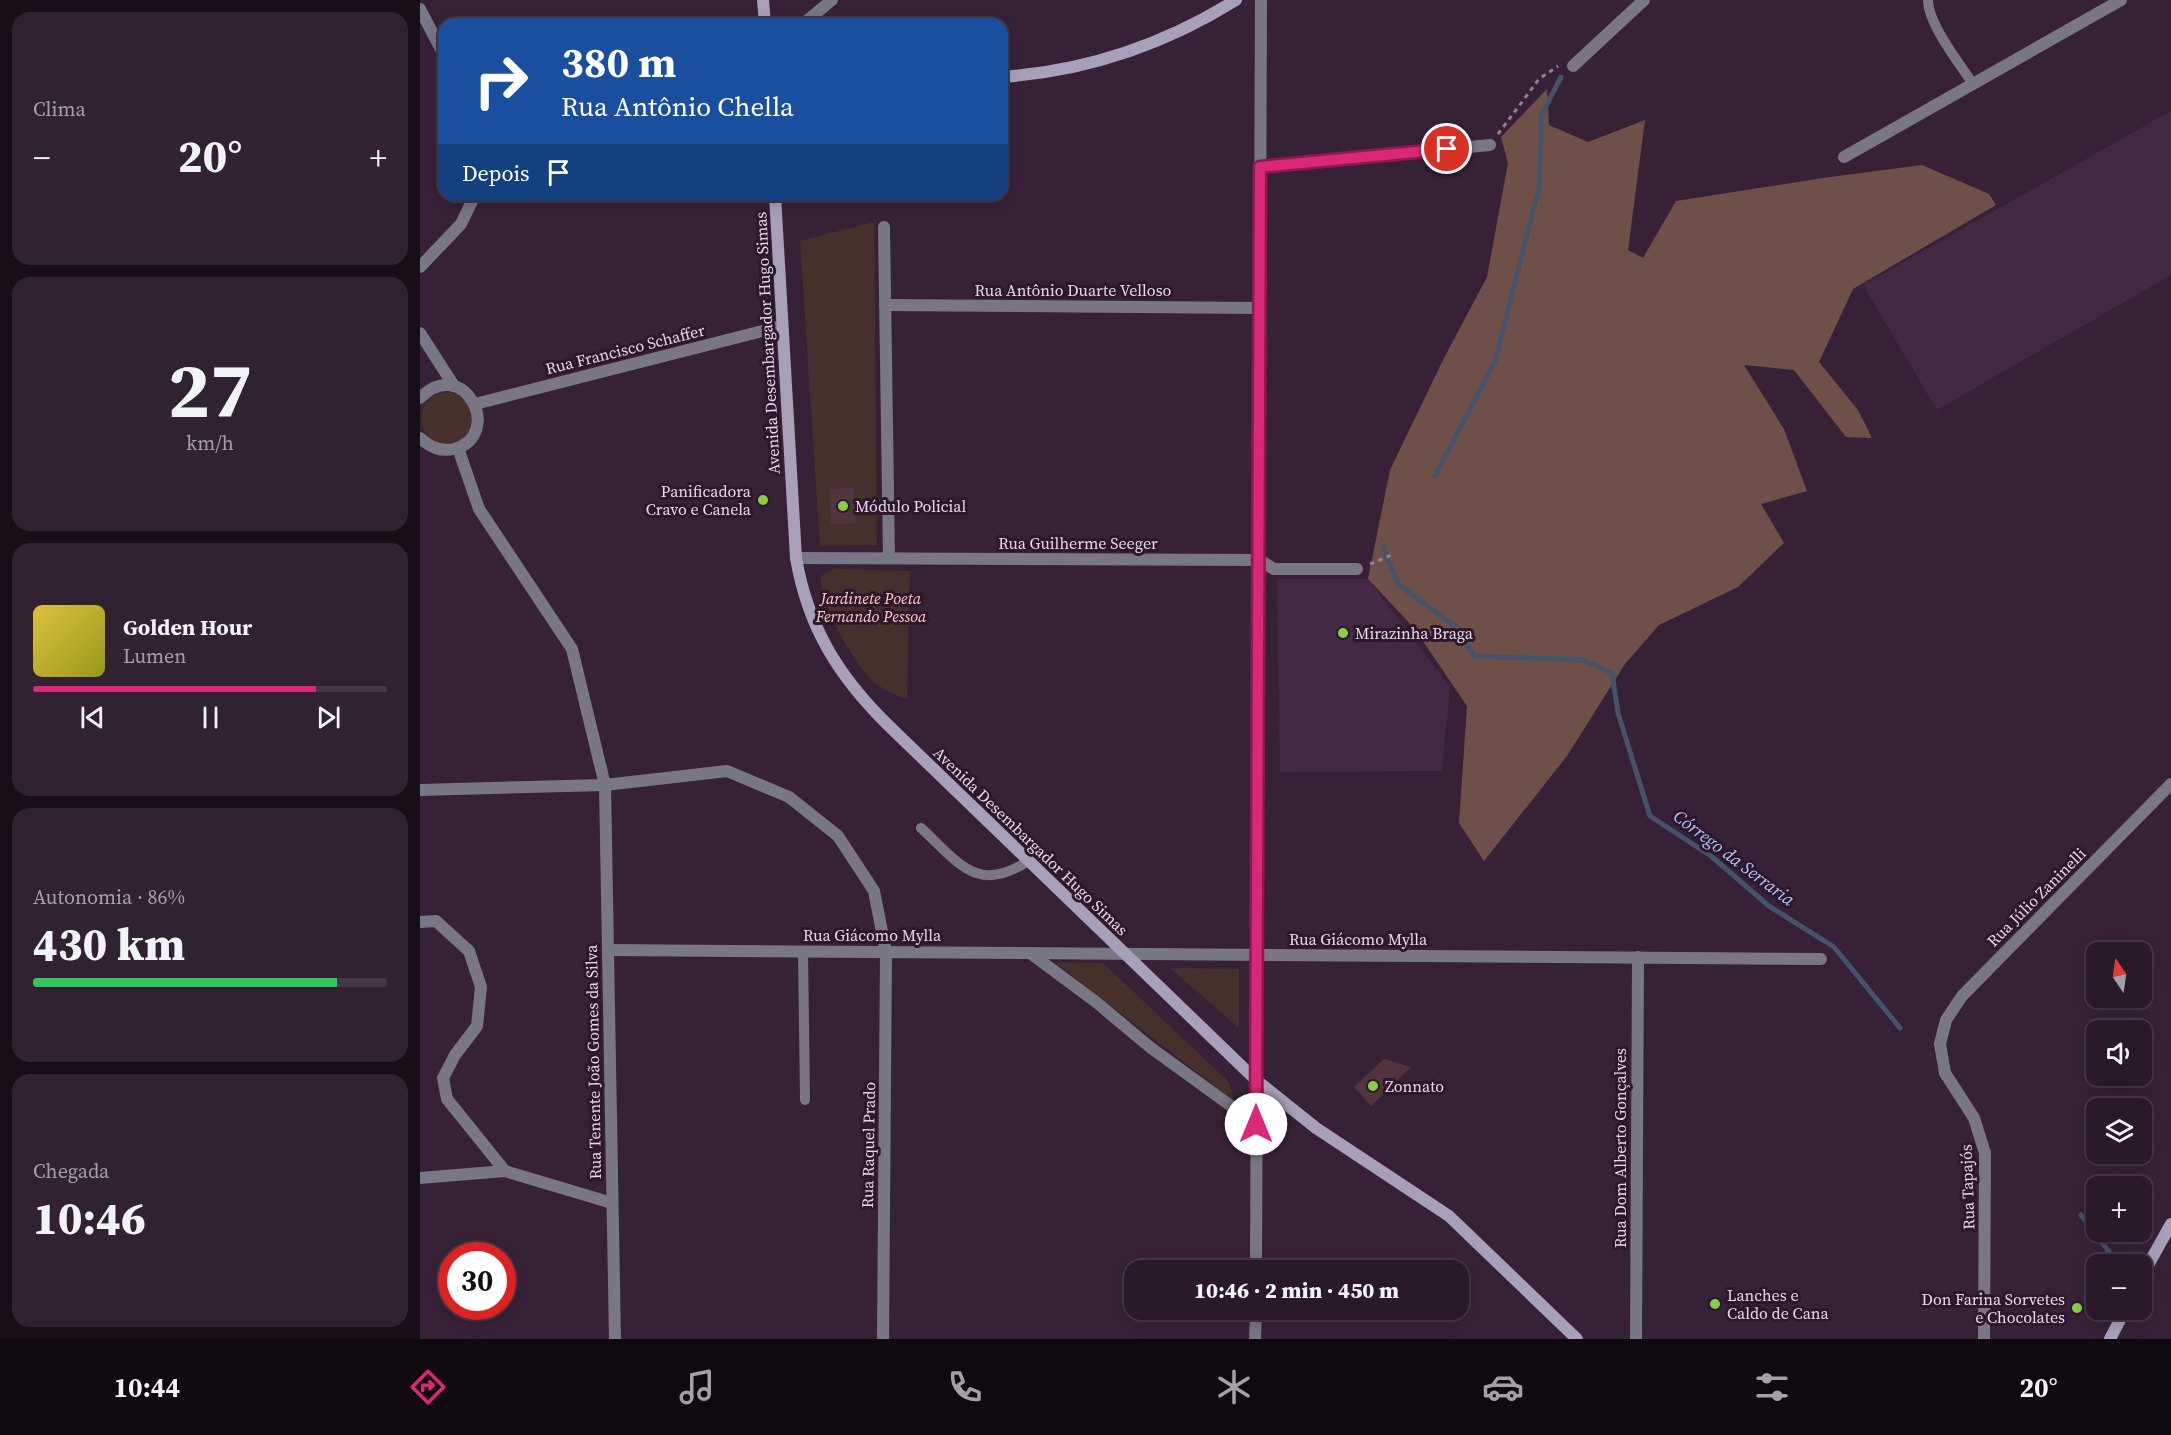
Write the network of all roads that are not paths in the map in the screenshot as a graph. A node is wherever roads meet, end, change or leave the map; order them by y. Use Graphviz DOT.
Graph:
graph roads {
  1 [pos="763,0"];
  2 [pos="832,0"];
  3 [pos="1236,0"];
  4 [pos="1261,0"];
  5 [pos="1644,0"];
  6 [pos="1928,0"];
  7 [pos="2121,0"];
  8 [pos="420,9"];
  9 [pos="764,18"];
  10 [pos="810,18"];
  11 [pos="438,44"];
  12 [pos="1573,66"];
  13 [pos="1008,76"];
  14 [pos="1973,84"];
  15 [pos="1490,145"];
  16 [pos="1844,157"];
  17 [pos="1260,167"];
  18 [pos="472,201"];
  19 [pos="775,201"];
  20 [pos="884,227"];
  21 [pos="420,267"];
  22 [pos="885,305"];
  23 [pos="1260,308"];
  24 [pos="782,326"];
  25 [pos="420,333"];
  26 [pos="454,386"];
  27 [pos="420,398"];
  28 [pos="475,404"];
  29 [pos="420,438"];
  30 [pos="458,448"];
  31 [pos="796,558"];
  32 [pos="889,558"];
  33 [pos="1259,560"];
  34 [pos="1357,569"];
  35 [pos="2171,784"];
  36 [pos="605,785"];
  37 [pos="420,790"];
  38 [pos="921,828"];
  39 [pos="1028,861"];
  40 [pos="420,922"];
  41 [pos="608,950"];
  42 [pos="803,951"];
  43 [pos="886,952"];
  44 [pos="1030,953"];
  45 [pos="1123,954"];
  46 [pos="1257,954"];
  47 [pos="1638,957"];
  48 [pos="1821,958"];
  49 [pos="1940,1044"];
  50 [pos="1256,1080"];
  51 [pos="806,1100"];
  52 [pos="1256,1124"];
  53 [pos="505,1171"];
  54 [pos="420,1178"];
  55 [pos="612,1203"];
  56 [pos="2171,1224"];
  57 [pos="2152,1258"];
  58 [pos="1256,1260"];
  59 [pos="1256,1320"];
  60 [pos="2120,1320"];
  61 [pos="615,1339"];
  62 [pos="883,1339"];
  63 [pos="1256,1339"];
  64 [pos="1577,1339"];
  65 [pos="1636,1339"];
  66 [pos="1984,1339"];
  67 [pos="2110,1339"];
  1 -- 9 [label="main road"];
  2 -- 10 [label="street"];
  3 -- 13 [label="main road"];
  4 -- 17 [label="street"];
  5 -- 12 [label="street"];
  6 -- 14 [label="lane"];
  7 -- 14 [label="street"];
  8 -- 11 [label="street"];
  14 -- 16 [label="street"];
  15 -- 17 [label="street"];
  17 -- 23 [label="street"];
  18 -- 21 [label="street"];
  19 -- 24 [label="main road, Avenida Desembargador Hugo Simas"];
  20 -- 22 [label="street"];
  22 -- 23 [label="street, Rua Antônio Duarte Velloso"];
  22 -- 32 [label="street"];
  23 -- 33 [label="street"];
  24 -- 28 [label="street, Rua Francisco Schaffer"];
  24 -- 31 [label="main road, Avenida Desembargador Hugo Simas"];
  25 -- 26 [label="street"];
  26 -- 27 [label="street"];
  26 -- 28 [label="street"];
  28 -- 30 [label="street"];
  29 -- 30 [label="street"];
  30 -- 36 [label="street, Rua Tenente João Gomes da Silva"];
  31 -- 32 [label="street, Rua Guilherme Seeger"];
  31 -- 39 [label="main road, Avenida Desembargador Hugo Simas"];
  32 -- 33 [label="street, Rua Guilherme Seeger"];
  33 -- 34 [label="street, Rua Guilherme Seeger"];
  33 -- 46 [label="street"];
  35 -- 49 [label="street, Rua Júlio Zaninelli"];
  36 -- 37 [label="street, Rua Raquel Prado"];
  36 -- 41 [label="street, Rua Tenente João Gomes da Silva"];
  36 -- 43 [label="street, Rua Raquel Prado"];
  38 -- 39 [label="lane"];
  39 -- 45 [label="main road, Avenida Desembargador Hugo Simas"];
  40 -- 53 [label="street"];
  41 -- 42 [label="street, Rua Giácomo Mylla"];
  41 -- 55 [label="street, Rua Tenente João Gomes da Silva"];
  42 -- 43 [label="street, Rua Giácomo Mylla"];
  42 -- 51 [label="lane"];
  43 -- 44 [label="street, Rua Giácomo Mylla"];
  43 -- 62 [label="street, Rua Raquel Prado"];
  44 -- 45 [label="street, Rua Giácomo Mylla"];
  44 -- 52 [label="street"];
  45 -- 46 [label="street, Rua Giácomo Mylla"];
  45 -- 50 [label="main road, Avenida Desembargador Hugo Simas"];
  46 -- 47 [label="street, Rua Giácomo Mylla"];
  46 -- 50 [label="street"];
  47 -- 48 [label="street, Rua Giácomo Mylla"];
  47 -- 65 [label="street, Rua Dom Alberto Gonçalves"];
  49 -- 66 [label="street, Rua Tapajós"];
  50 -- 52 [label="street"];
  50 -- 64 [label="main road, Avenida Desembargador Hugo Simas"];
  52 -- 58 [label="street"];
  53 -- 54 [label="street"];
  53 -- 55 [label="street"];
  55 -- 61 [label="street, Rua Tenente João Gomes da Silva"];
  56 -- 57 [label="main road"];
  59 -- 63 [label="street"];
  60 -- 67 [label="main road"];
}
